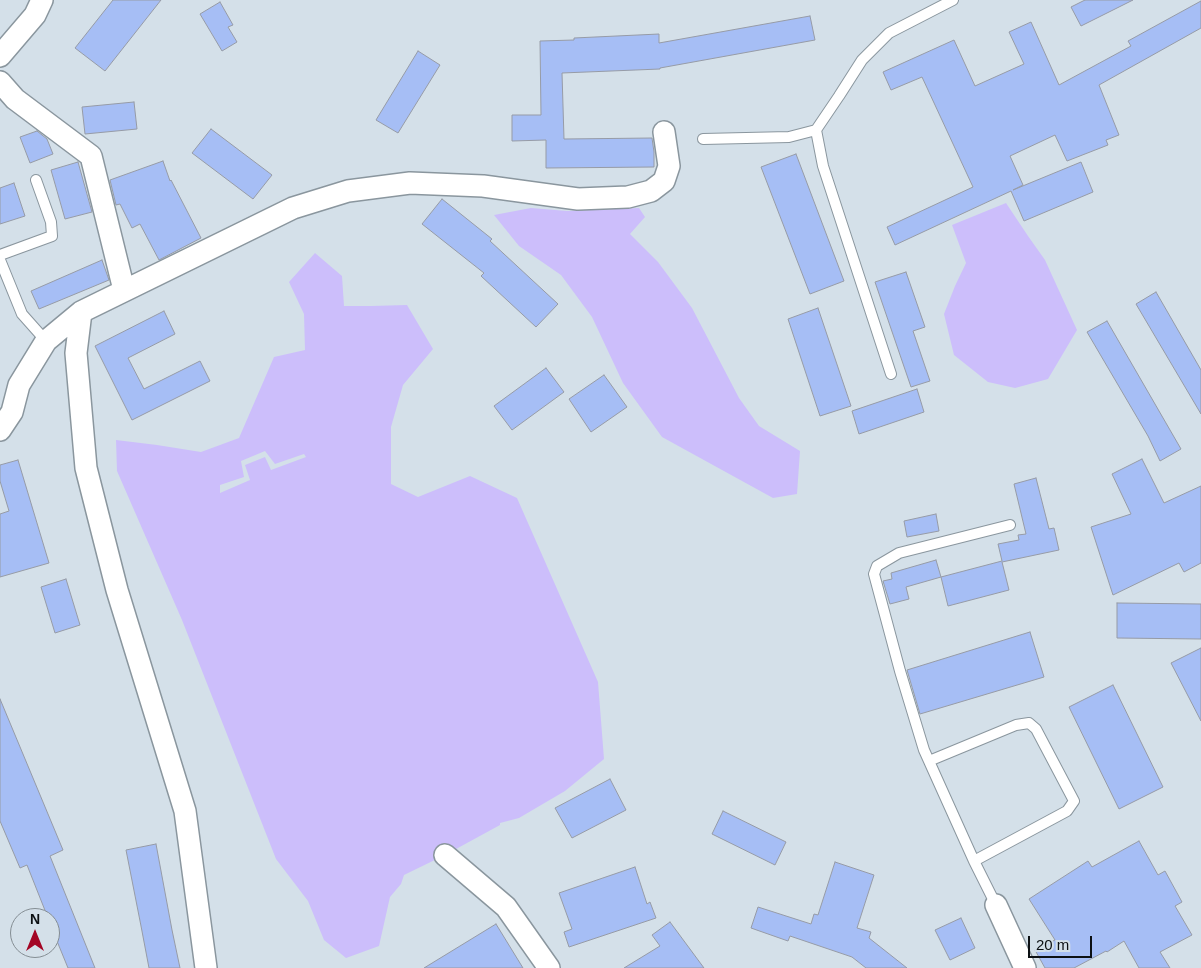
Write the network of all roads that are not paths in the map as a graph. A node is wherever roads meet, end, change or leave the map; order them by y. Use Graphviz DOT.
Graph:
graph roads {
  1 [pos="42,0"];
  2 [pos="953,0"];
  3 [pos="0,56"];
  4 [pos="0,82"];
  5 [pos="816,130"];
  6 [pos="664,132"];
  7 [pos="703,139"];
  8 [pos="36,180"];
  9 [pos="0,255"];
  10 [pos="0,260"];
  11 [pos="124,290"];
  12 [pos="81,312"];
  13 [pos="46,341"];
  14 [pos="890,374"];
  15 [pos="0,430"];
  16 [pos="1010,525"];
  17 [pos="929,761"];
  18 [pos="445,855"];
  19 [pos="974,861"];
  20 [pos="996,904"];
  21 [pos="206,968"];
  22 [pos="549,968"];
  23 [pos="1025,968"];
  1 -- 3 [label="street"];
  2 -- 5 [label="lane"];
  4 -- 11 [label="street"];
  5 -- 7 [label="lane"];
  5 -- 14 [label="lane"];
  6 -- 11 [label="street"];
  8 -- 9 [label="lane"];
  10 -- 13 [label="lane"];
  11 -- 12 [label="street"];
  12 -- 13 [label="street"];
  12 -- 21 [label="street"];
  13 -- 15 [label="street"];
  16 -- 17 [label="lane"];
  17 -- 19 [label="lane"];
  17 -- 19 [label="lane"];
  18 -- 22 [label="street"];
  19 -- 20 [label="lane"];
  20 -- 23 [label="street"];
}
